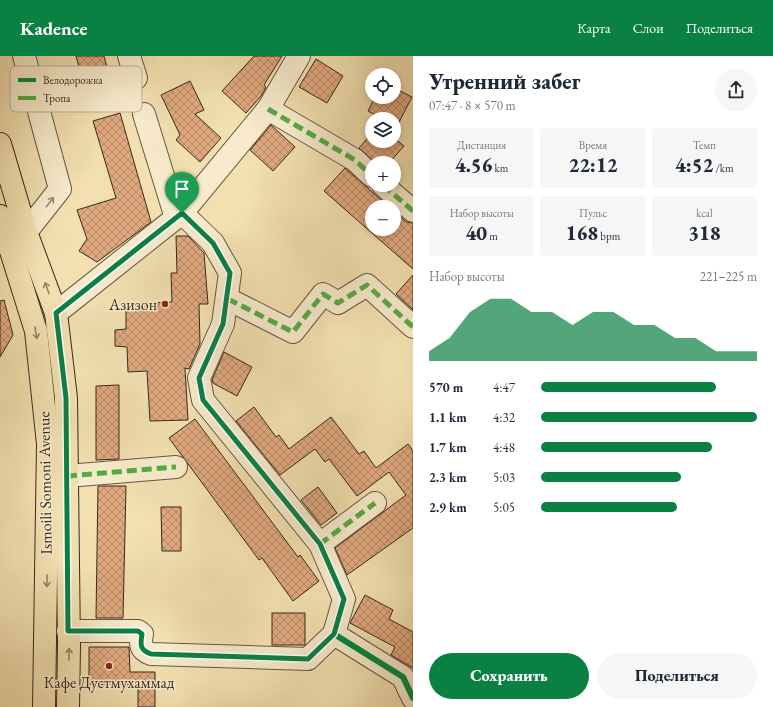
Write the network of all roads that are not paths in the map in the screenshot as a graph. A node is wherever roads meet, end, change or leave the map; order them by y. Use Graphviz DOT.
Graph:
graph roads {
  1 [pos="24,56"];
  2 [pos="129,56"];
  3 [pos="300,56"];
  4 [pos="27,66"];
  5 [pos="132,66"];
  6 [pos="268,109"];
  7 [pos="39,112"];
  8 [pos="144,114"];
  9 [pos="0,144"];
  10 [pos="365,170"];
  11 [pos="391,192"];
  12 [pos="413,211"];
  13 [pos="0,216"];
  14 [pos="179,216"];
  15 [pos="26,232"];
  16 [pos="228,299"];
  17 [pos="56,313"];
  18 [pos="413,327"];
  19 [pos="176,467"];
  20 [pos="67,476"];
  21 [pos="375,503"];
  22 [pos="320,544"];
  23 [pos="68,631"];
  24 [pos="334,634"];
  25 [pos="413,698"];
  26 [pos="44,707"];
  27 [pos="68,707"];
  4 -- 1 [label="street, one-way"];
  2 -- 5 [label="street"];
  3 -- 6 [label="street"];
  6 -- 10 [label="street"];
  6 -- 14 [label="street"];
  15 -- 7 [label="street, one-way"];
  8 -- 14 [label="street"];
  9 -- 15 [label="main road, Ismoili Somoni Avenue"];
  11 -- 12 [label="street"];
  13 -- 26 [label="main road, Ismoili Somoni Avenue, one-way"];
  14 -- 16 [label="street"];
  14 -- 17 [label="street"];
  17 -- 15 [label="main road, Ismoili Somoni Avenue, one-way"];
  16 -- 18 [label="street"];
  16 -- 22 [label="street"];
  17 -- 20 [label="main road, Ismoili Somoni Avenue"];
  19 -- 20 [label="street"];
  20 -- 23 [label="main road, Ismoili Somoni Avenue"];
  21 -- 22 [label="street"];
  22 -- 24 [label="street"];
  23 -- 24 [label="street"];
  27 -- 23 [label="main road, Ismoili Somoni Avenue, one-way"];
  24 -- 25 [label="street"];
}
